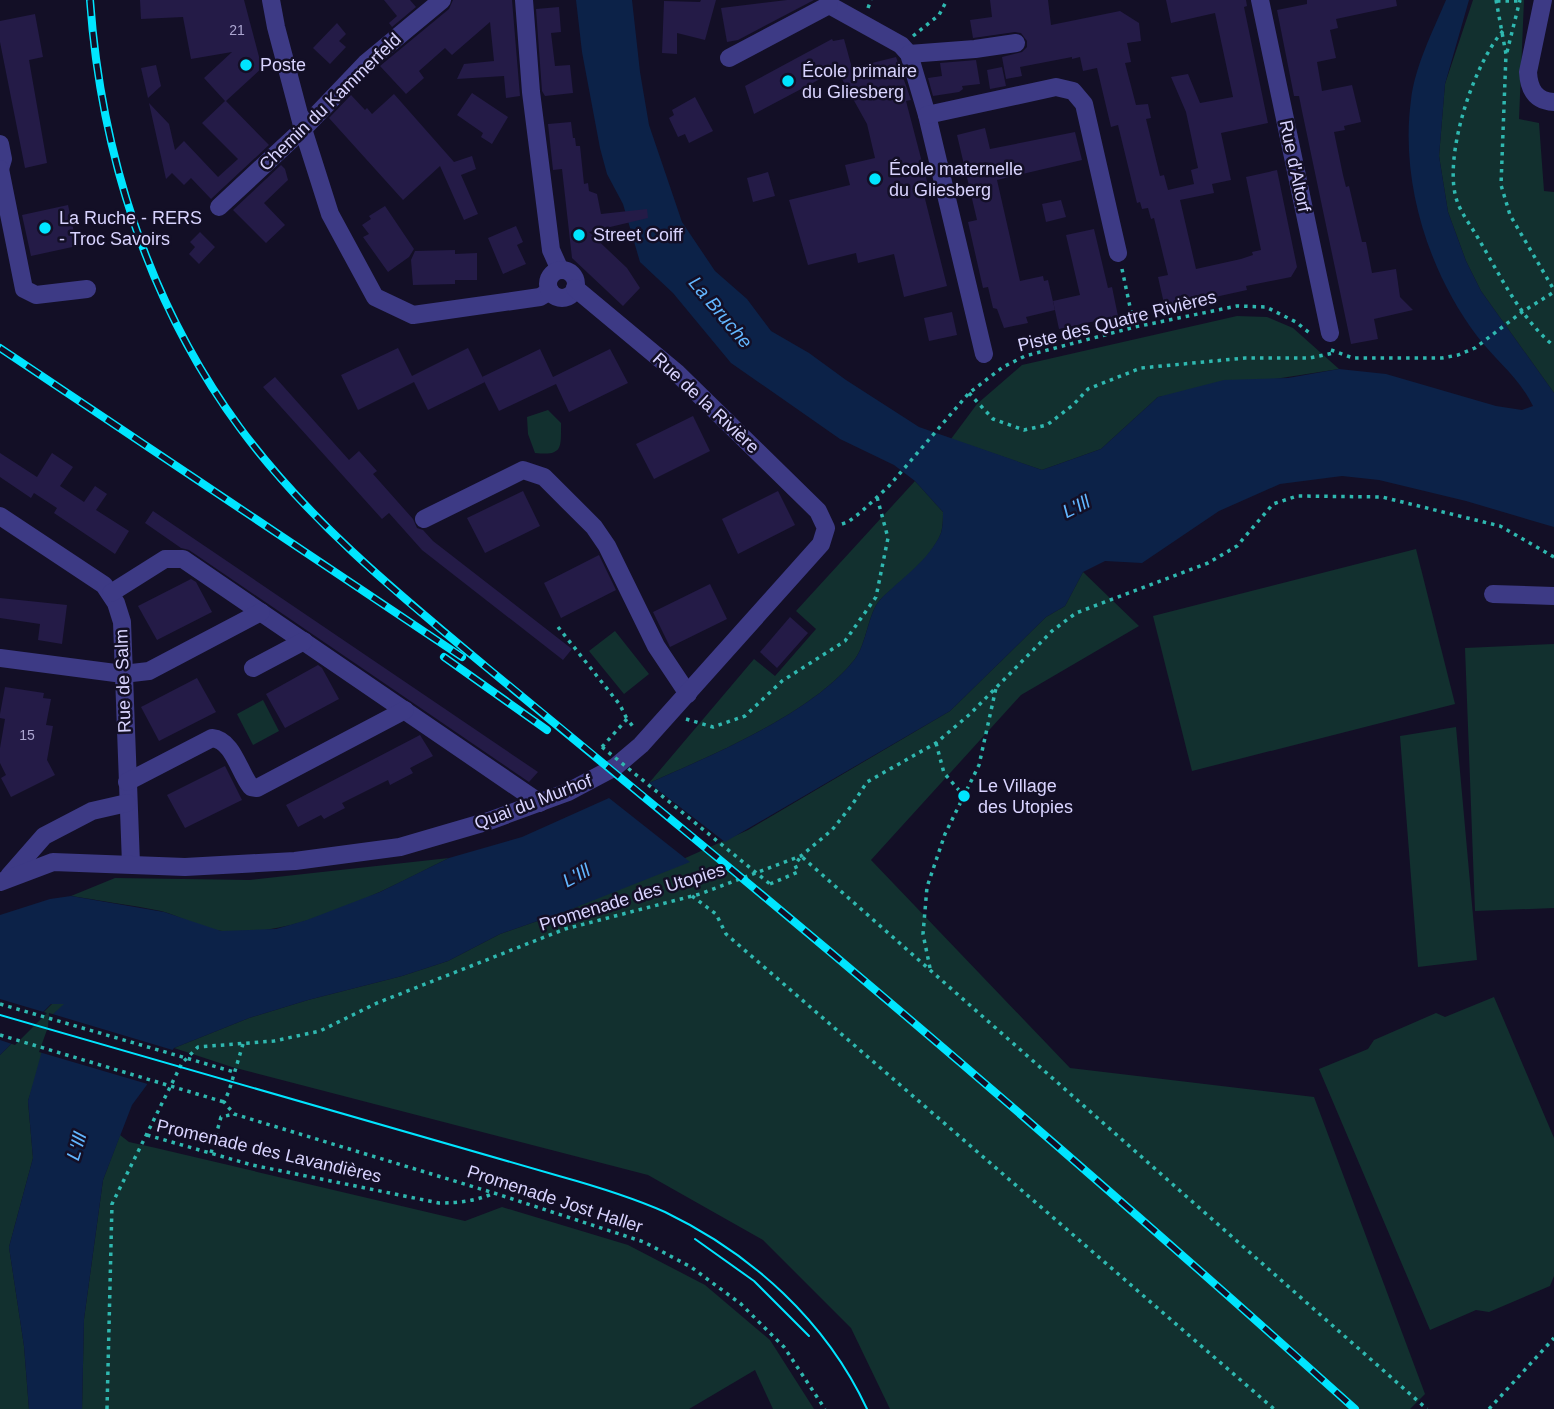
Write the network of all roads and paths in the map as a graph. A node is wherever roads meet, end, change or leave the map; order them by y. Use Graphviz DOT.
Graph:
graph roads {
  1 [pos="271,0"];
  2 [pos="442,0"];
  3 [pos="524,0"];
  4 [pos="947,0"];
  5 [pos="1260,0"];
  6 [pos="1543,0"];
  7 [pos="1497,1"];
  8 [pos="1520,1"];
  9 [pos="829,2"];
  10 [pos="1503,31"];
  11 [pos="1016,43"];
  12 [pos="905,49"];
  13 [pos="1506,54"];
  14 [pos="729,58"];
  15 [pos="1554,102"];
  16 [pos="927,115"];
  17 [pos="303,129"];
  18 [pos="0,144"];
  19 [pos="0,169"];
  20 [pos="219,206"];
  21 [pos="1118,253"];
  22 [pos="560,270"];
  23 [pos="575,288"];
  24 [pos="87,289"];
  25 [pos="550,291"];
  26 [pos="1554,291"];
  27 [pos="1522,312"];
  28 [pos="1135,327"];
  29 [pos="1324,339"];
  30 [pos="1554,346"];
  31 [pos="1334,353"];
  32 [pos="984,354"];
  33 [pos="969,393"];
  34 [pos="877,497"];
  35 [pos="0,516"];
  36 [pos="424,519"];
  37 [pos="826,528"];
  38 [pos="1554,557"];
  39 [pos="111,593"];
  40 [pos="1493,594"];
  41 [pos="1554,596"];
  42 [pos="261,612"];
  43 [pos="558,627"];
  44 [pos="304,641"];
  45 [pos="0,658"];
  46 [pos="253,667"];
  47 [pos="123,674"];
  48 [pos="996,688"];
  49 [pos="688,694"];
  50 [pos="405,710"];
  51 [pos="669,715"];
  52 [pos="936,743"];
  53 [pos="127,782"];
  54 [pos="964,796"];
  55 [pos="127,803"];
  56 [pos="540,803"];
  57 [pos="801,856"];
  58 [pos="131,863"];
  59 [pos="4,879"];
  60 [pos="692,896"];
  61 [pos="930,970"];
  62 [pos="0,1004"];
  63 [pos="0,1035"];
  64 [pos="243,1044"];
  65 [pos="234,1072"];
  66 [pos="224,1101"];
  67 [pos="234,1114"];
  68 [pos="147,1135"];
  69 [pos="211,1154"];
  70 [pos="494,1193"];
  71 [pos="1554,1338"];
  72 [pos="107,1409"];
  73 [pos="825,1409"];
  74 [pos="1274,1409"];
  75 [pos="1427,1409"];
  76 [pos="1489,1409"];
  1 -- 17 [label="street"];
  2 -- 17 [label="street, Chemin du Kammerfeld"];
  3 -- 22 [label="street"];
  4 -- 12 [label="path"];
  5 -- 29 [label="street, Rue d'Altorf"];
  6 -- 15 [label="street"];
  7 -- 8 [label="path"];
  7 -- 10 [label="path"];
  8 -- 13 [label="path"];
  9 -- 12 [label="street"];
  9 -- 14 [label="street"];
  10 -- 13 [label="path"];
  10 -- 27 [label="path"];
  11 -- 12 [label="street"];
  12 -- 16 [label="street"];
  13 -- 26 [label="path"];
  16 -- 21 [label="street"];
  16 -- 32 [label="street"];
  17 -- 20 [label="street, Chemin du Kammerfeld"];
  17 -- 25 [label="street"];
  18 -- 19 [label="street"];
  19 -- 24 [label="street"];
  21 -- 28 [label="path"];
  22 -- 23 [label="street"];
  22 -- 25 [label="street"];
  23 -- 25 [label="street"];
  23 -- 37 [label="street, Rue de la Rivière"];
  26 -- 27 [label="path"];
  27 -- 30 [label="path"];
  27 -- 31 [label="path"];
  28 -- 29 [label="path, Piste des Quatre Rivières"];
  28 -- 33 [label="path, Piste des Quatre Rivières"];
  29 -- 31 [label="path, Piste des Quatre Rivières"];
  31 -- 33 [label="path"];
  33 -- 34 [label="path, Piste des Quatre Rivières"];
  34 -- 37 [label="path"];
  34 -- 51 [label="path"];
  35 -- 39 [label="street"];
  36 -- 49 [label="street"];
  37 -- 49 [label="street, Quai du Murhof"];
  38 -- 48 [label="path, Promenade des Utopies"];
  39 -- 42 [label="street"];
  39 -- 47 [label="street, Rue de Salm"];
  40 -- 41 [label="street"];
  42 -- 44 [label="street"];
  42 -- 47 [label="street"];
  43 -- 57 [label="path, bridge"];
  44 -- 46 [label="street"];
  44 -- 50 [label="street"];
  45 -- 47 [label="street"];
  47 -- 53 [label="street, Rue de Salm"];
  48 -- 52 [label="path, Promenade des Utopies"];
  48 -- 54 [label="path"];
  49 -- 51 [label="street, Quai du Murhof"];
  50 -- 53 [label="street"];
  50 -- 56 [label="street"];
  51 -- 56 [label="street, Quai du Murhof"];
  52 -- 54 [label="path"];
  52 -- 57 [label="path, Promenade des Utopies"];
  53 -- 55 [label="street, Rue de Salm"];
  54 -- 61 [label="path"];
  55 -- 58 [label="street, Rue de Salm"];
  55 -- 59 [label="street"];
  56 -- 58 [label="street, Quai du Murhof"];
  57 -- 60 [label="path, Promenade des Utopies"];
  57 -- 61 [label="path"];
  58 -- 59 [label="street, Quai du Murhof"];
  60 -- 64 [label="path, Promenade des Utopies"];
  60 -- 74 [label="path"];
  61 -- 75 [label="path"];
  62 -- 65 [label="path, bridge"];
  63 -- 66 [label="path, bridge"];
  64 -- 65 [label="path"];
  64 -- 68 [label="path, Promenade des Utopies"];
  65 -- 66 [label="path"];
  66 -- 67 [label="path"];
  67 -- 69 [label="path"];
  67 -- 70 [label="path, Promenade Jost Haller"];
  68 -- 69 [label="path, Promenade des Lavandières"];
  68 -- 72 [label="path, Promenade des Lavandières"];
  69 -- 70 [label="path, Promenade des Lavandières"];
  70 -- 73 [label="path, Promenade Jost Haller"];
  71 -- 76 [label="path"];
}
